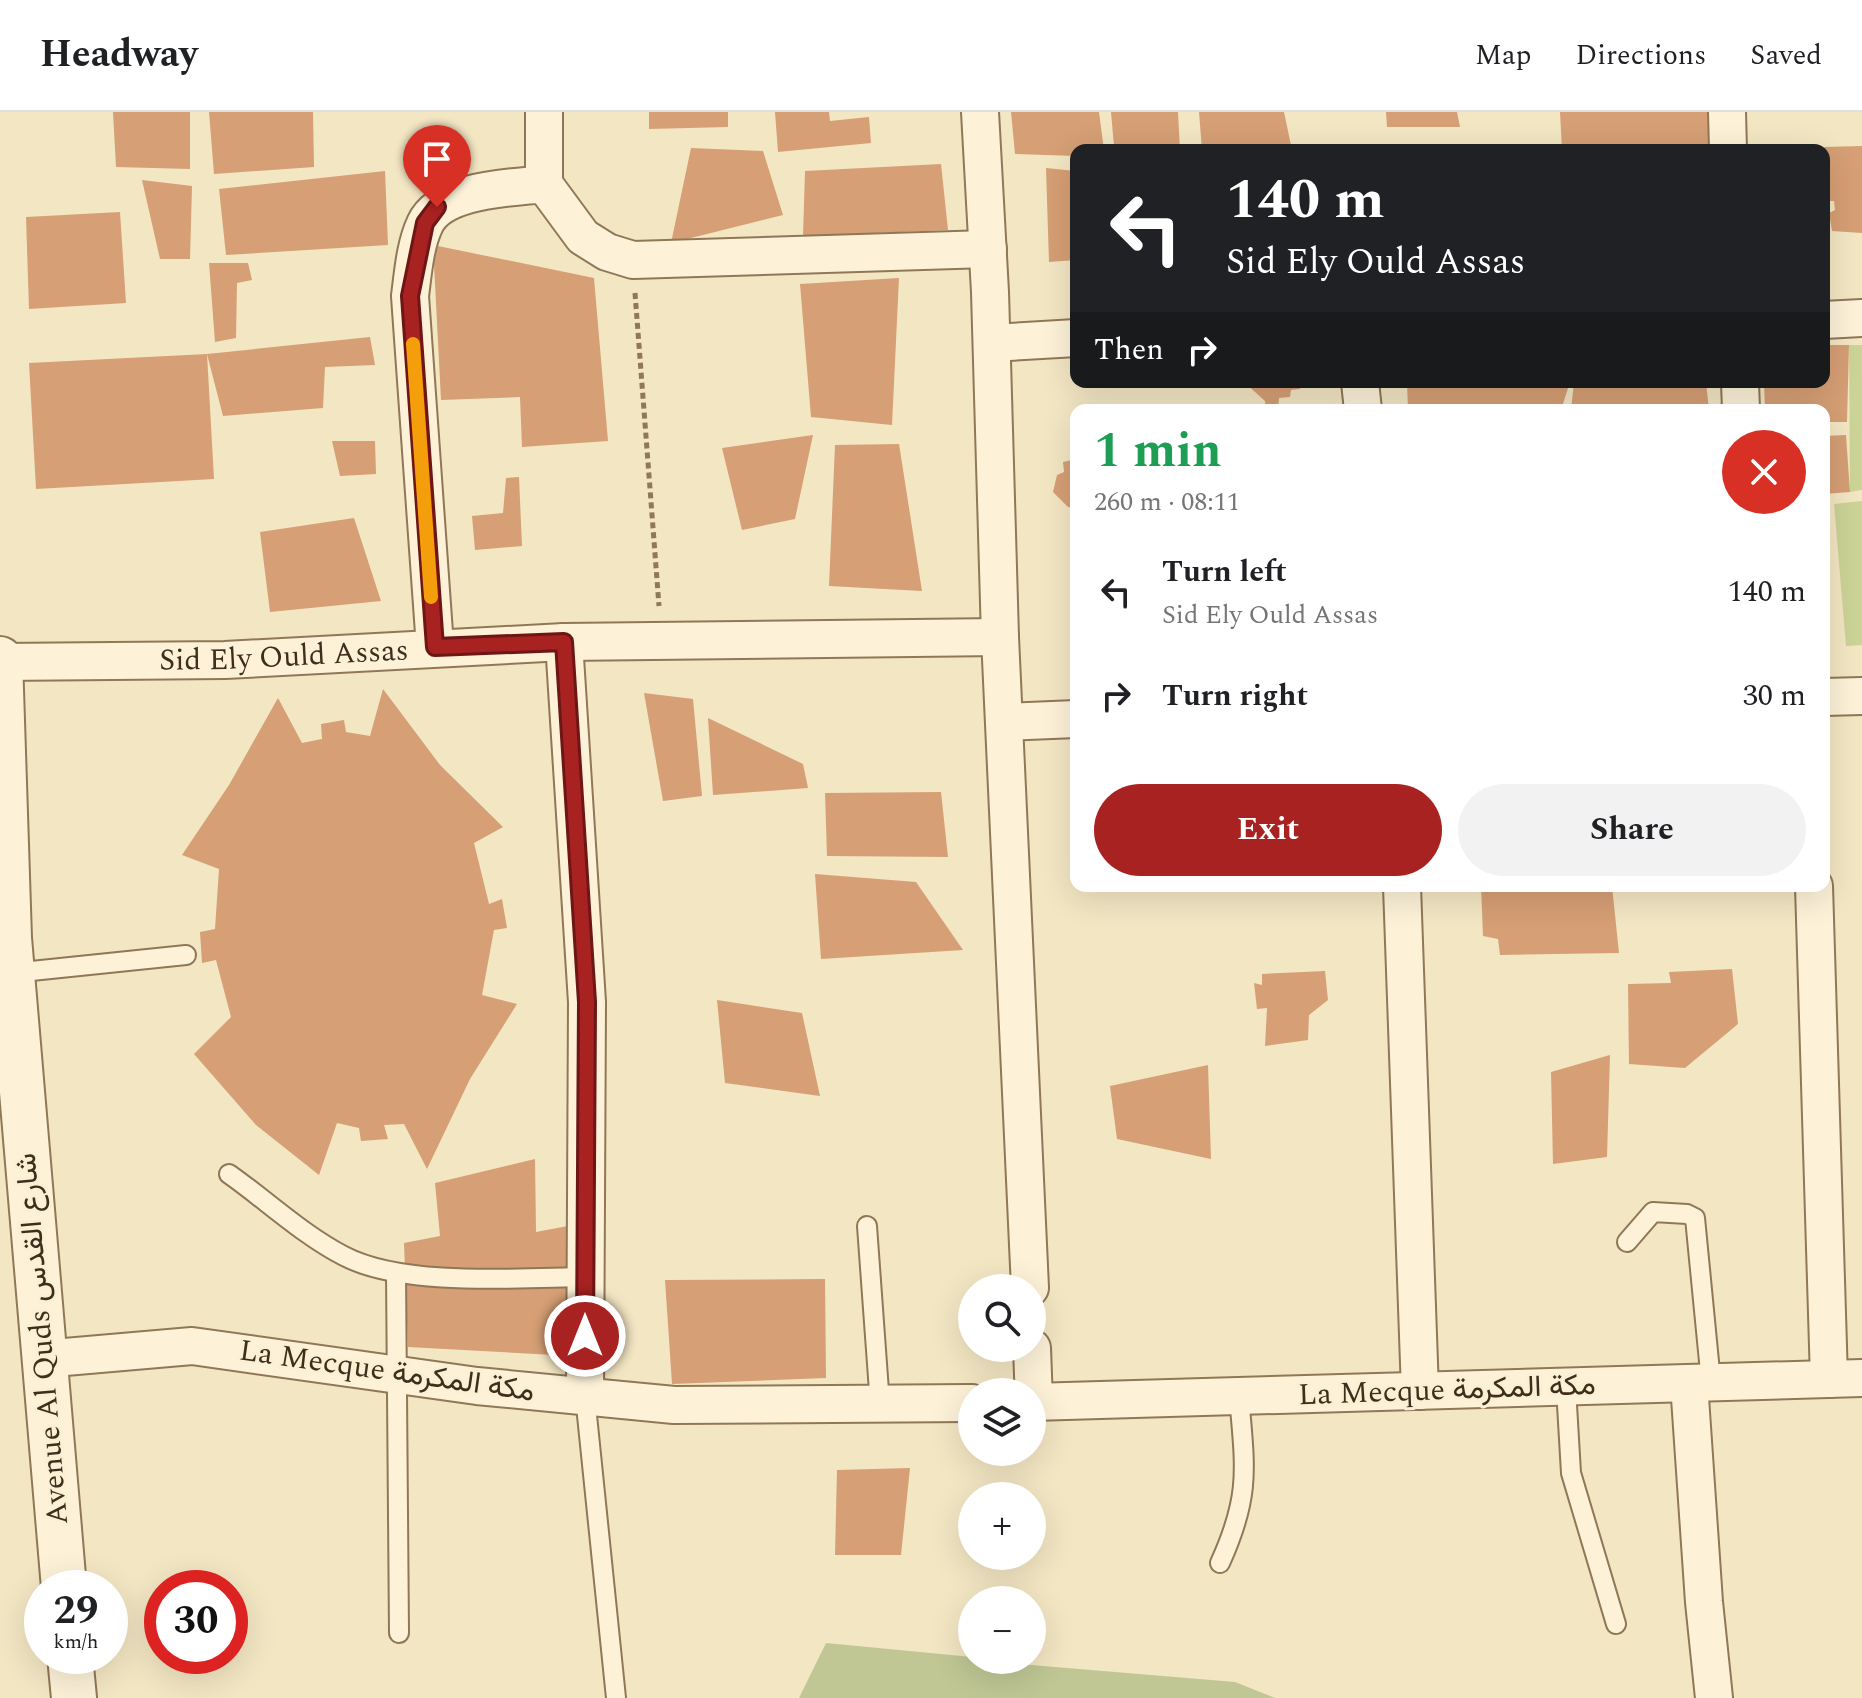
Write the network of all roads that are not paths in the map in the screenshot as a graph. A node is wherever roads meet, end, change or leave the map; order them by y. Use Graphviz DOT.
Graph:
graph roads {
  1 [pos="544,112"];
  2 [pos="980,112"];
  3 [pos="1727,112"];
  4 [pos="1728,144"];
  5 [pos="544,184"];
  6 [pos="988,249"];
  7 [pos="1862,318"];
  8 [pos="1830,320"];
  9 [pos="1070,338"];
  10 [pos="992,343"];
  11 [pos="1000,637"];
  12 [pos="564,642"];
  13 [pos="435,647"];
  14 [pos="0,660"];
  15 [pos="1862,696"];
  16 [pos="1830,697"];
  17 [pos="0,715"];
  18 [pos="1070,719"];
  19 [pos="1005,722"];
  20 [pos="1402,892"];
  21 [pos="1814,892"];
  22 [pos="186,955"];
  23 [pos="12,973"];
  24 [pos="229,1174"];
  25 [pos="867,1226"];
  26 [pos="1627,1242"];
  27 [pos="396,1273"];
  28 [pos="1029,1274"];
  29 [pos="586,1277"];
  30 [pos="42,1359"];
  31 [pos="399,1375"];
  32 [pos="1846,1379"];
  33 [pos="1700,1382"];
  34 [pos="1566,1388"];
  35 [pos="1420,1391"];
  36 [pos="585,1396"];
  37 [pos="1239,1396"];
  38 [pos="1046,1402"];
  39 [pos="958,1403"];
  40 [pos="880,1405"];
  41 [pos="1220,1563"];
  42 [pos="62,1570"];
  43 [pos="1616,1624"];
  44 [pos="399,1633"];
  45 [pos="72,1674"];
  46 [pos="74,1698"];
  47 [pos="616,1698"];
  48 [pos="1714,1698"];
  1 -- 5 [label="street"];
  2 -- 6 [label="street"];
  3 -- 4 [label="street"];
  5 -- 6 [label="street"];
  5 -- 13 [label="street"];
  6 -- 10 [label="street"];
  7 -- 8 [label="street"];
  9 -- 10 [label="street"];
  10 -- 11 [label="street"];
  11 -- 12 [label="street, Sid Ely Ould Assas"];
  11 -- 19 [label="street"];
  12 -- 13 [label="street, Sid Ely Ould Assas"];
  12 -- 29 [label="street"];
  13 -- 14 [label="street, Sid Ely Ould Assas"];
  14 -- 17 [label="street, Avenue Al Quds شارع القدس"];
  15 -- 16 [label="street"];
  17 -- 23 [label="street, Avenue Al Quds شارع القدس"];
  18 -- 19 [label="street"];
  19 -- 28 [label="street"];
  20 -- 35 [label="street"];
  21 -- 32 [label="street"];
  22 -- 23 [label="lane"];
  23 -- 30 [label="street, Avenue Al Quds شارع القدس"];
  24 -- 27 [label="lane"];
  25 -- 40 [label="lane"];
  26 -- 33 [label="lane"];
  27 -- 29 [label="lane"];
  27 -- 31 [label="lane"];
  29 -- 36 [label="street"];
  30 -- 31 [label="street, La Mecque مكة المكرمة"];
  30 -- 42 [label="street, Avenue Al Quds شارع القدس"];
  31 -- 36 [label="street, La Mecque مكة المكرمة"];
  31 -- 44 [label="lane"];
  32 -- 33 [label="street, La Mecque مكة المكرمة"];
  33 -- 34 [label="street, La Mecque مكة المكرمة"];
  33 -- 48 [label="street"];
  34 -- 35 [label="street, La Mecque مكة المكرمة"];
  34 -- 43 [label="lane"];
  35 -- 37 [label="street, La Mecque مكة المكرمة"];
  36 -- 40 [label="street, La Mecque مكة المكرمة"];
  36 -- 47 [label="lane"];
  37 -- 38 [label="street, La Mecque مكة المكرمة"];
  37 -- 41 [label="lane"];
  39 -- 40 [label="street, La Mecque مكة المكرمة"];
  45 -- 46 [label="street"];
}
